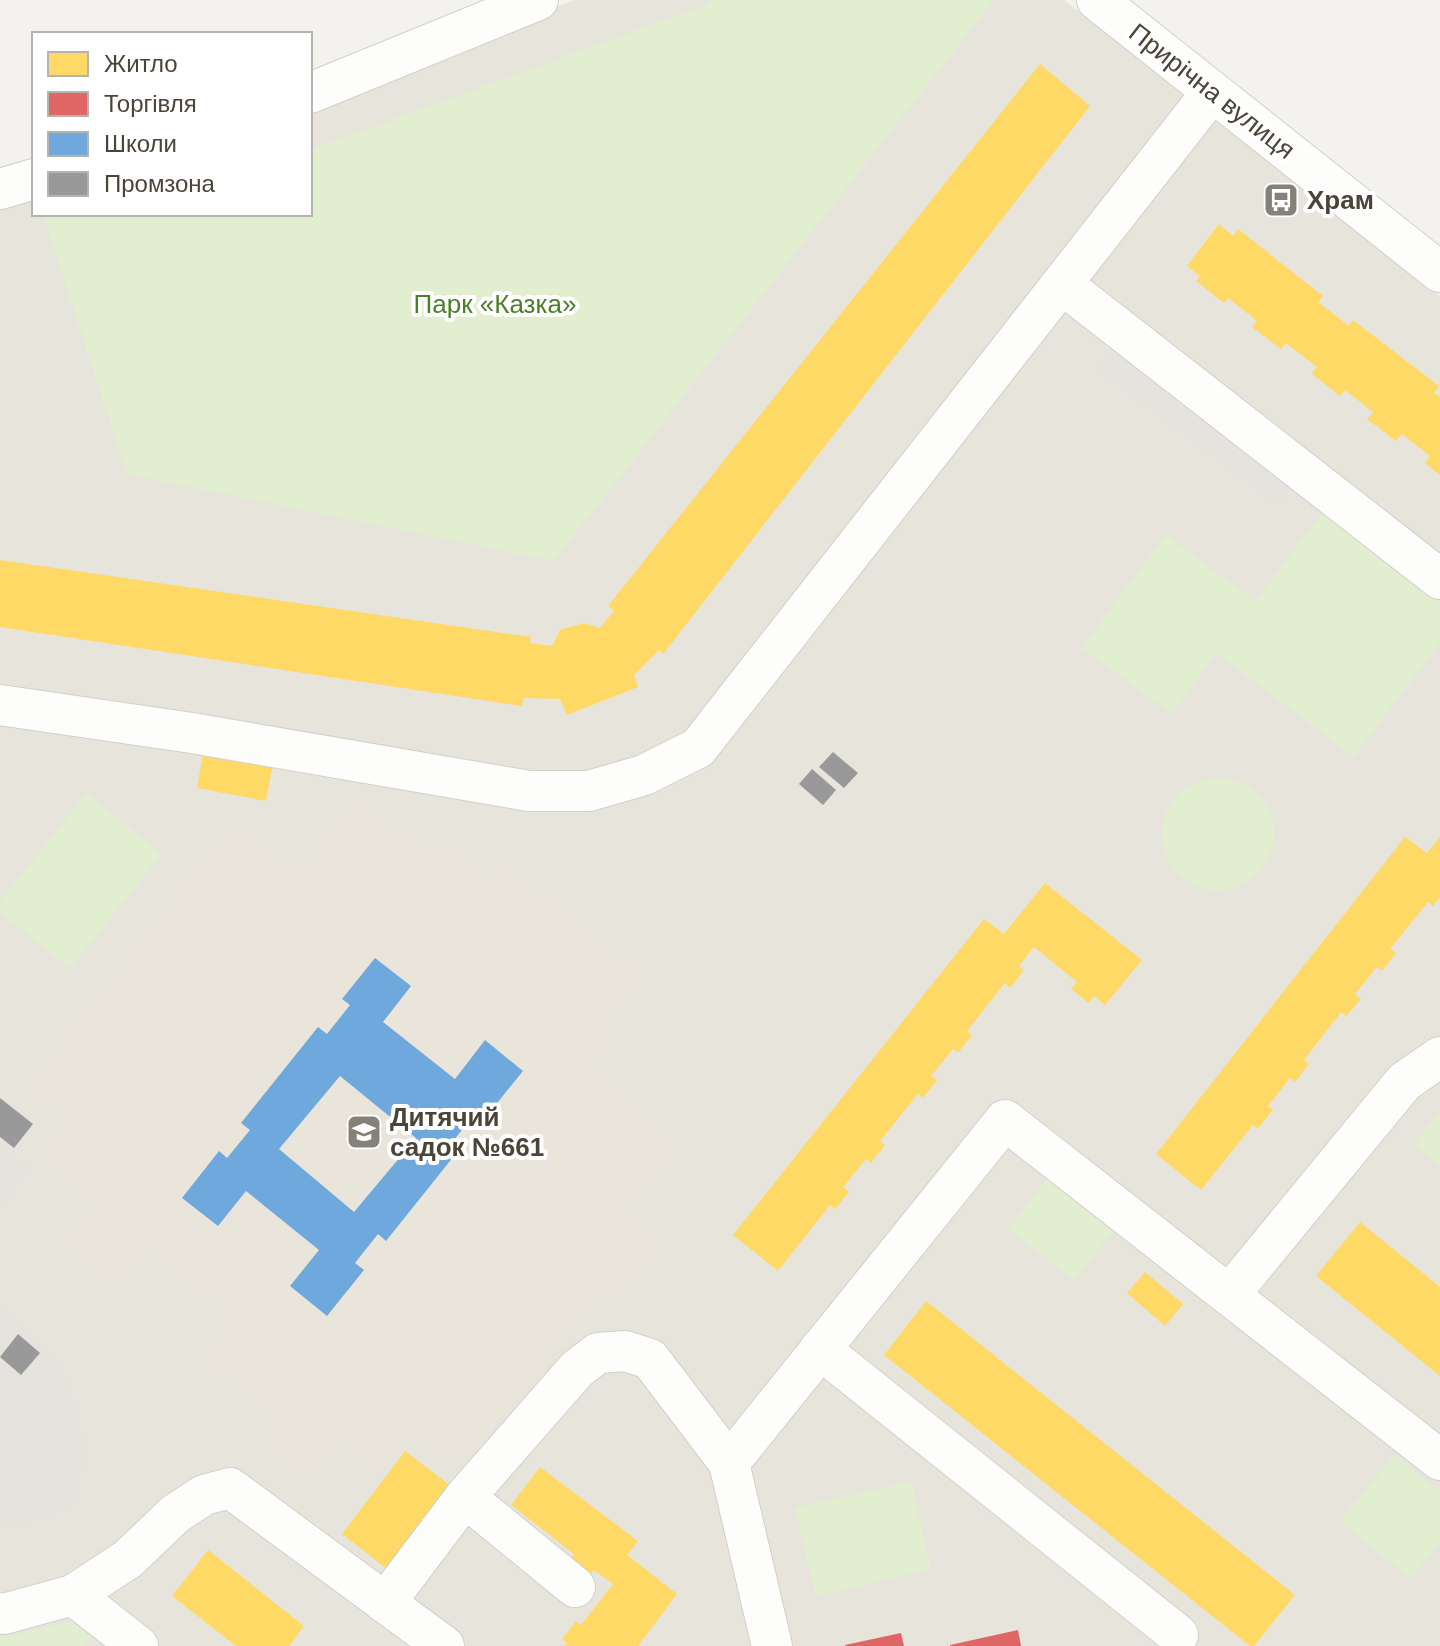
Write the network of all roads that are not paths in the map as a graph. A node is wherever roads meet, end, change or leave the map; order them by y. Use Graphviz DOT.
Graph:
graph roads {
  1 [pos="538,0"];
  2 [pos="1097,0"];
  3 [pos="312,92"];
  4 [pos="1212,92"];
  5 [pos="32,180"];
  6 [pos="0,189"];
  7 [pos="1440,272"];
  8 [pos="1062,284"];
  9 [pos="1440,579"];
  10 [pos="0,705"];
  11 [pos="1440,1057"];
  12 [pos="1229,1295"];
  13 [pos="820,1349"];
  14 [pos="1440,1460"];
  15 [pos="729,1463"];
  16 [pos="465,1497"];
  17 [pos="575,1587"];
  18 [pos="73,1595"];
  19 [pos="385,1603"];
  20 [pos="0,1613"];
  21 [pos="1178,1635"];
  22 [pos="138,1646"];
  23 [pos="444,1646"];
  24 [pos="772,1646"];
  1 -- 3 [label="street"];
  2 -- 4 [label="street, Прирічна вулиця"];
  4 -- 7 [label="street, Прирічна вулиця"];
  4 -- 8 [label="street"];
  5 -- 6 [label="street"];
  8 -- 9 [label="street"];
  8 -- 10 [label="street"];
  11 -- 12 [label="street"];
  12 -- 13 [label="street"];
  12 -- 14 [label="street"];
  13 -- 15 [label="street"];
  13 -- 21 [label="street"];
  15 -- 16 [label="street"];
  15 -- 24 [label="street"];
  16 -- 17 [label="street"];
  16 -- 19 [label="street"];
  18 -- 19 [label="street"];
  18 -- 20 [label="street"];
  18 -- 22 [label="street"];
  19 -- 23 [label="street"];
}
